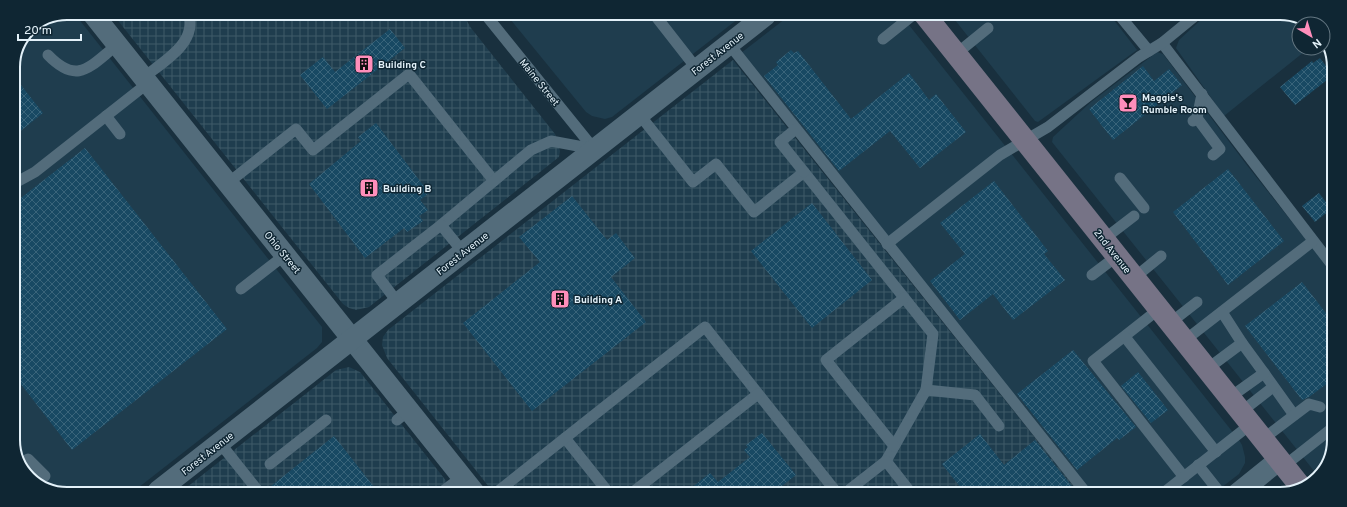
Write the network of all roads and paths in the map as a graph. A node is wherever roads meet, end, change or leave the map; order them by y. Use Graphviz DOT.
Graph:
graph roads {
  1 [pos="98,20"];
  2 [pos="190,20"];
  3 [pos="490,20"];
  4 [pos="659,20"];
  5 [pos="760,20"];
  6 [pos="907,20"];
  7 [pos="929,20"];
  8 [pos="1123,20"];
  9 [pos="1190,20"];
  10 [pos="988,28"];
  11 [pos="883,39"];
  12 [pos="1162,43"];
  13 [pos="117,44"];
  14 [pos="729,44"];
  15 [pos="1149,51"];
  16 [pos="956,54"];
  17 [pos="48,55"];
  18 [pos="697,69"];
  19 [pos="146,80"];
  20 [pos="1202,94"];
  21 [pos="639,114"];
  22 [pos="106,116"];
  23 [pos="796,129"];
  24 [pos="120,134"];
  25 [pos="1024,140"];
  26 [pos="594,149"];
  27 [pos="1213,155"];
  28 [pos="804,172"];
  29 [pos="1120,178"];
  30 [pos="20,180"];
  31 [pos="494,180"];
  32 [pos="228,183"];
  33 [pos="1144,208"];
  34 [pos="1134,216"];
  35 [pos="441,225"];
  36 [pos="1104,239"];
  37 [pos="1313,241"];
  38 [pos="886,244"];
  39 [pos="463,252"];
  40 [pos="285,255"];
  41 [pos="1117,256"];
  42 [pos="1161,256"];
  43 [pos="1327,259"];
  44 [pos="1092,275"];
  45 [pos="1134,278"];
  46 [pos="241,289"];
  47 [pos="904,298"];
  48 [pos="1197,302"];
  49 [pos="398,303"];
  50 [pos="1222,312"];
  51 [pos="1165,316"];
  52 [pos="1125,337"];
  53 [pos="352,339"];
  54 [pos="1184,341"];
  55 [pos="1242,343"];
  56 [pos="1207,369"];
  57 [pos="1264,373"];
  58 [pos="1273,387"];
  59 [pos="926,390"];
  60 [pos="758,394"];
  61 [pos="1320,408"];
  62 [pos="1294,415"];
  63 [pos="1246,418"];
  64 [pos="326,420"];
  65 [pos="999,426"];
  66 [pos="1327,432"];
  67 [pos="565,438"];
  68 [pos="220,442"];
  69 [pos="894,446"];
  70 [pos="1216,452"];
  71 [pos="28,459"];
  72 [pos="886,461"];
  73 [pos="1281,463"];
  74 [pos="270,464"];
  75 [pos="1198,465"];
  76 [pos="45,476"];
  77 [pos="1184,476"];
  78 [pos="468,484"];
  79 [pos="1297,484"];
  80 [pos="163,487"];
  81 [pos="255,487"];
  82 [pos="458,487"];
  83 [pos="503,487"];
  84 [pos="604,487"];
  85 [pos="639,487"];
  86 [pos="832,487"];
  87 [pos="853,487"];
  88 [pos="906,487"];
  89 [pos="1081,487"];
  90 [pos="1171,487"];
  91 [pos="1215,487"];
  92 [pos="1247,487"];
  1 -- 13 [label="street, Ohio Street"];
  2 -- 19 [label="lane"];
  3 -- 26 [label="lane, Maine Street"];
  4 -- 18 [label="lane"];
  5 -- 14 [label="street, Forest Avenue"];
  6 -- 11 [label="lane"];
  7 -- 16 [label="main road, 2nd Avenue"];
  8 -- 15 [label="lane"];
  9 -- 12 [label="lane"];
  10 -- 16 [label="lane"];
  12 -- 15 [label="lane"];
  12 -- 20 [label="lane"];
  13 -- 17 [label="lane"];
  13 -- 19 [label="street, Ohio Street"];
  14 -- 18 [label="street, Forest Avenue"];
  14 -- 23 [label="lane"];
  15 -- 25 [label="lane"];
  16 -- 25 [label="main road, 2nd Avenue"];
  18 -- 21 [label="street, Forest Avenue"];
  19 -- 22 [label="lane"];
  19 -- 32 [label="street, Ohio Street"];
  20 -- 27 [label="lane"];
  20 -- 37 [label="lane"];
  21 -- 26 [label="street, Forest Avenue"];
  21 -- 28 [label="lane"];
  22 -- 24 [label="lane"];
  22 -- 30 [label="lane"];
  23 -- 28 [label="lane"];
  23 -- 38 [label="lane"];
  25 -- 36 [label="main road, 2nd Avenue"];
  25 -- 38 [label="lane"];
  26 -- 31 [label="lane"];
  26 -- 39 [label="street, Forest Avenue"];
  28 -- 47 [label="lane"];
  29 -- 33 [label="lane"];
  31 -- 32 [label="lane"];
  31 -- 35 [label="lane"];
  32 -- 40 [label="street, Ohio Street"];
  34 -- 36 [label="lane"];
  35 -- 39 [label="lane"];
  35 -- 49 [label="lane"];
  36 -- 41 [label="main road, 2nd Avenue"];
  37 -- 43 [label="lane"];
  37 -- 50 [label="lane"];
  38 -- 89 [label="lane"];
  39 -- 49 [label="street, Forest Avenue"];
  40 -- 46 [label="lane"];
  40 -- 53 [label="street, Ohio Street"];
  41 -- 44 [label="lane"];
  41 -- 45 [label="main road, 2nd Avenue"];
  42 -- 45 [label="lane"];
  45 -- 51 [label="main road, 2nd Avenue"];
  47 -- 59 [label="lane"];
  47 -- 69 [label="lane"];
  48 -- 51 [label="lane"];
  49 -- 53 [label="street, Forest Avenue"];
  50 -- 54 [label="lane"];
  50 -- 55 [label="lane"];
  51 -- 52 [label="lane"];
  51 -- 54 [label="main road, 2nd Avenue"];
  52 -- 70 [label="lane"];
  52 -- 77 [label="lane"];
  53 -- 68 [label="street, Forest Avenue"];
  53 -- 78 [label="street, Ohio Street"];
  54 -- 56 [label="main road, 2nd Avenue"];
  55 -- 56 [label="lane"];
  55 -- 57 [label="lane"];
  56 -- 63 [label="main road, 2nd Avenue"];
  57 -- 58 [label="lane"];
  57 -- 63 [label="lane"];
  58 -- 62 [label="lane"];
  58 -- 63 [label="lane"];
  59 -- 65 [label="lane"];
  59 -- 69 [label="lane"];
  60 -- 67 [label="lane"];
  60 -- 85 [label="lane"];
  60 -- 86 [label="lane"];
  61 -- 62 [label="lane"];
  62 -- 63 [label="lane"];
  63 -- 70 [label="lane"];
  63 -- 73 [label="main road, 2nd Avenue"];
  64 -- 74 [label="lane"];
  66 -- 73 [label="lane"];
  67 -- 83 [label="lane"];
  67 -- 84 [label="lane"];
  68 -- 80 [label="street, Forest Avenue"];
  68 -- 81 [label="lane"];
  69 -- 72 [label="lane"];
  70 -- 75 [label="lane"];
  71 -- 76 [label="lane"];
  72 -- 87 [label="lane"];
  72 -- 88 [label="lane"];
  73 -- 79 [label="main road, 2nd Avenue"];
  73 -- 92 [label="street"];
  75 -- 77 [label="lane"];
  75 -- 91 [label="lane"];
  77 -- 90 [label="lane"];
  78 -- 82 [label="lane"];
}
